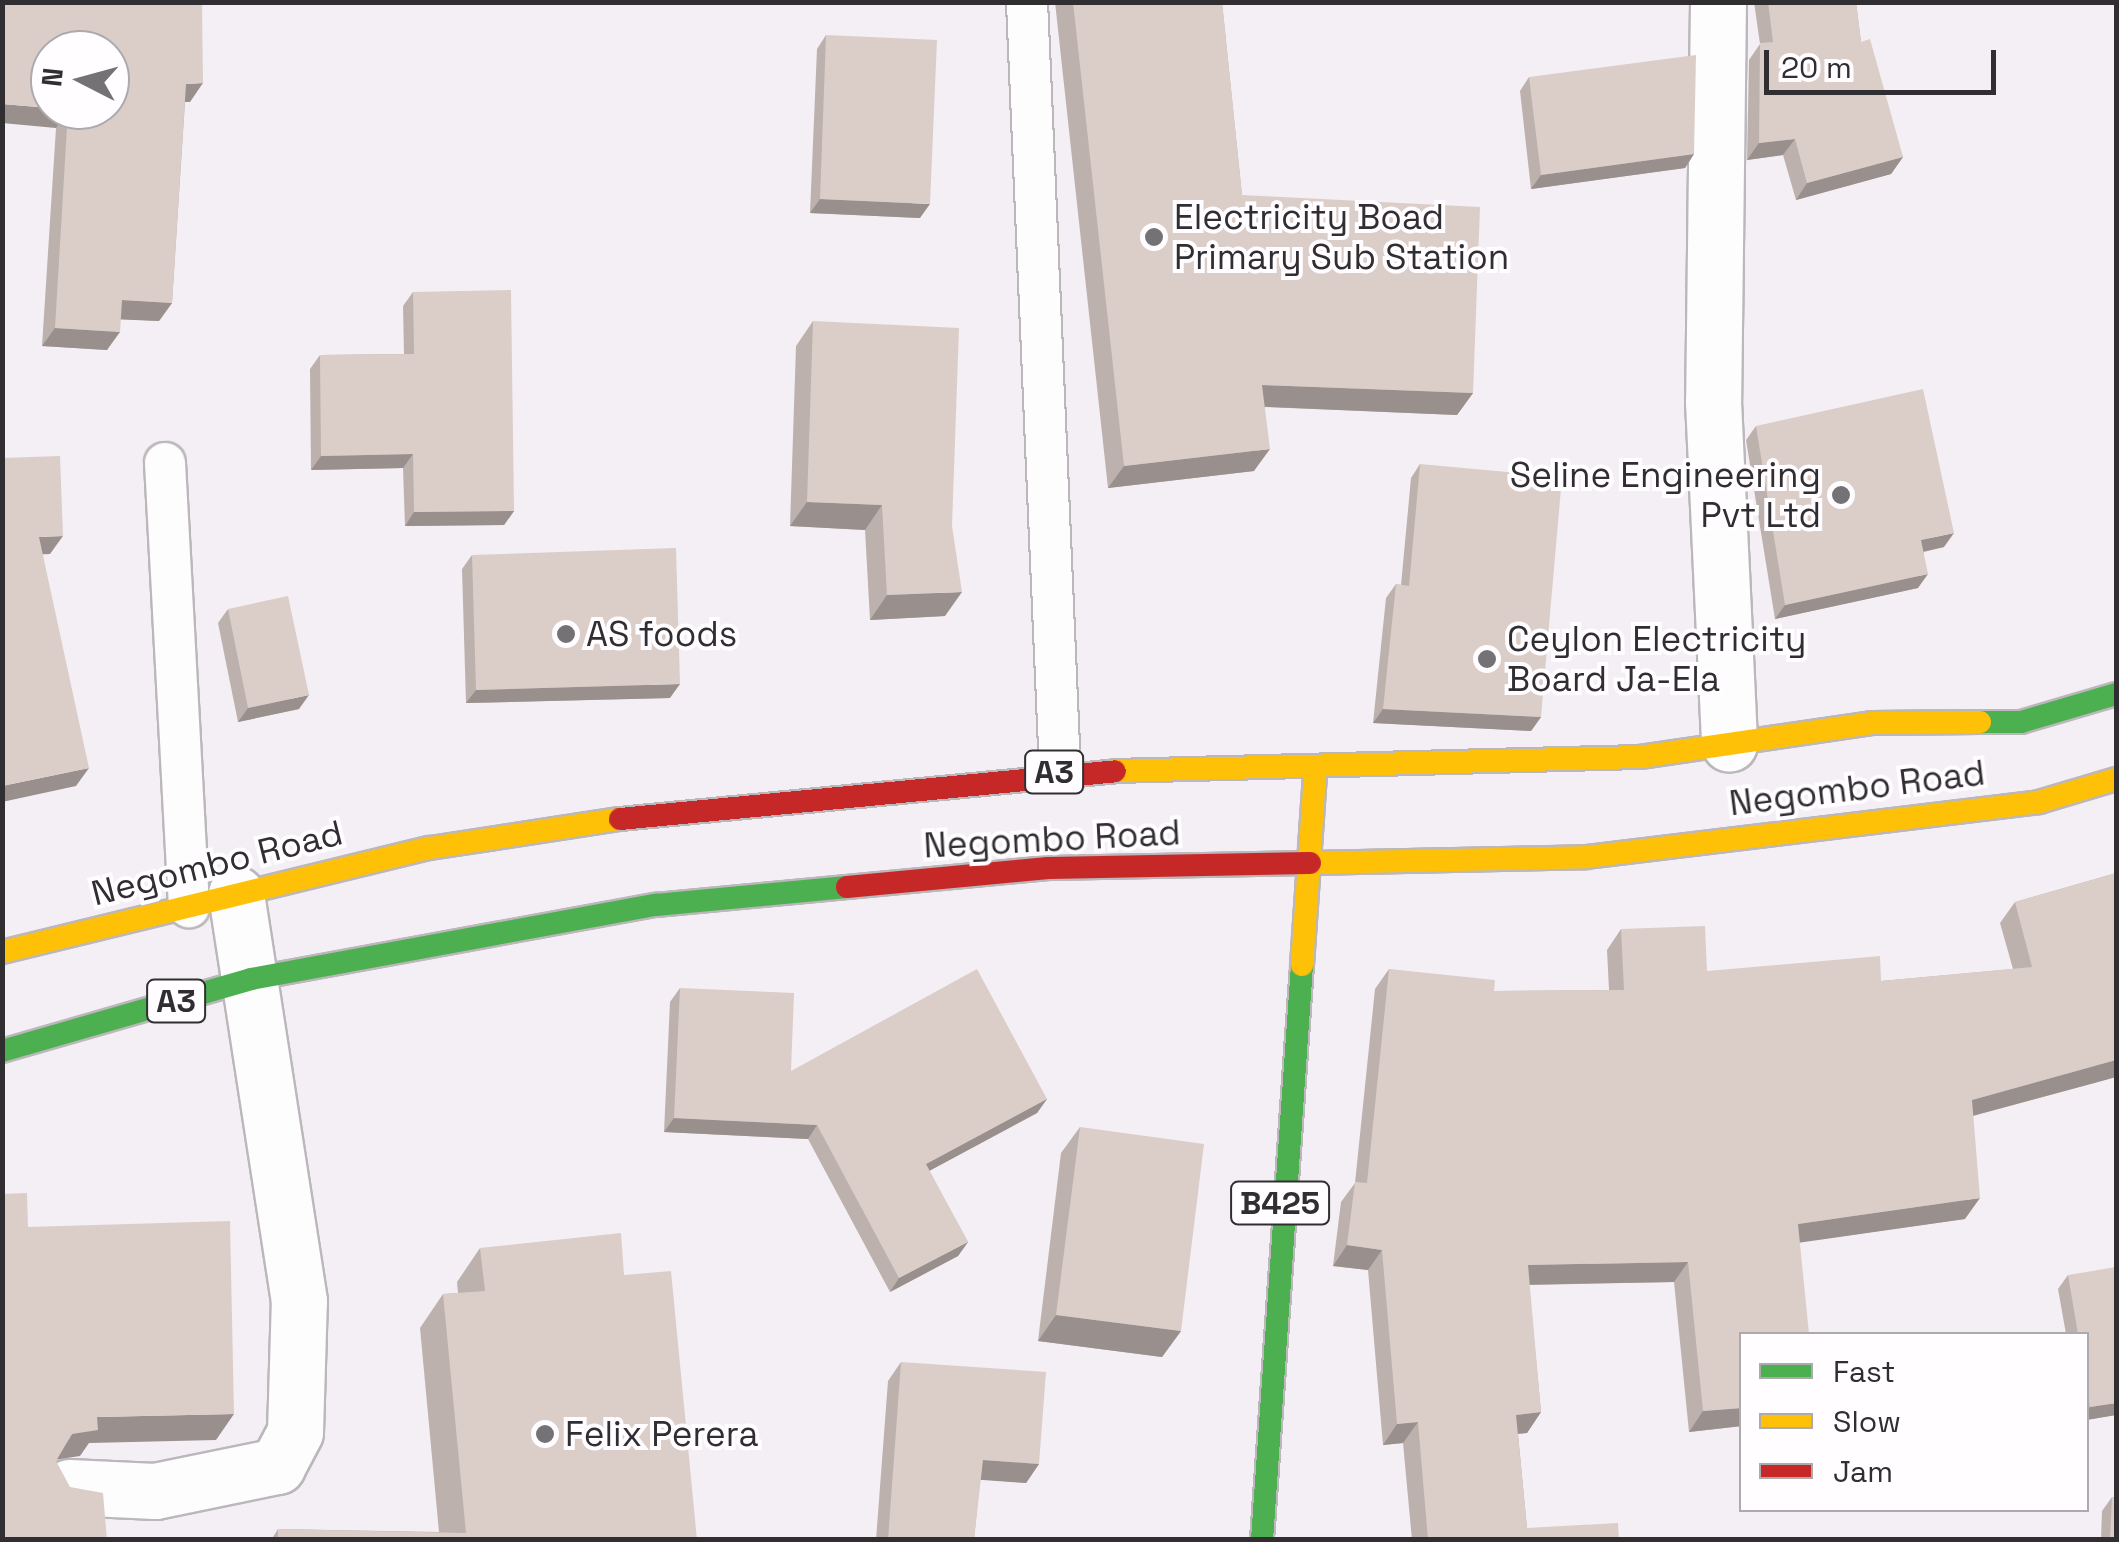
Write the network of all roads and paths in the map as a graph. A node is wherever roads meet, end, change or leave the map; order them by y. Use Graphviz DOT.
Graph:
graph roads {
  1 [pos="1027,2"];
  2 [pos="1718,2"];
  3 [pos="165,463"];
  4 [pos="2116,694"];
  5 [pos="1729,744"];
  6 [pos="1060,771"];
  7 [pos="1315,772"];
  8 [pos="2116,779"];
  9 [pos="1307,866"];
  10 [pos="212,901"];
  11 [pos="2,952"];
  12 [pos="251,980"];
  13 [pos="2,1051"];
  14 [pos="69,1487"];
  15 [pos="1262,1540"];
  1 -- 6 [label="lane"];
  2 -- 5 [label="street"];
  3 -- 10 [label="lane"];
  4 -- 5 [label="main road, Negombo Road / A3"];
  5 -- 7 [label="main road, Negombo Road / A3"];
  6 -- 7 [label="main road, Negombo Road / A3"];
  6 -- 10 [label="main road, Negombo Road / A3"];
  7 -- 9 [label="main road"];
  8 -- 9 [label="main road, Negombo Road / A3"];
  9 -- 12 [label="main road, Negombo Road / A3"];
  9 -- 15 [label="main road, B425"];
  10 -- 11 [label="main road, Negombo Road / A3"];
  10 -- 12 [label="street"];
  12 -- 13 [label="main road, Negombo Road / A3"];
  12 -- 14 [label="street"];
}
